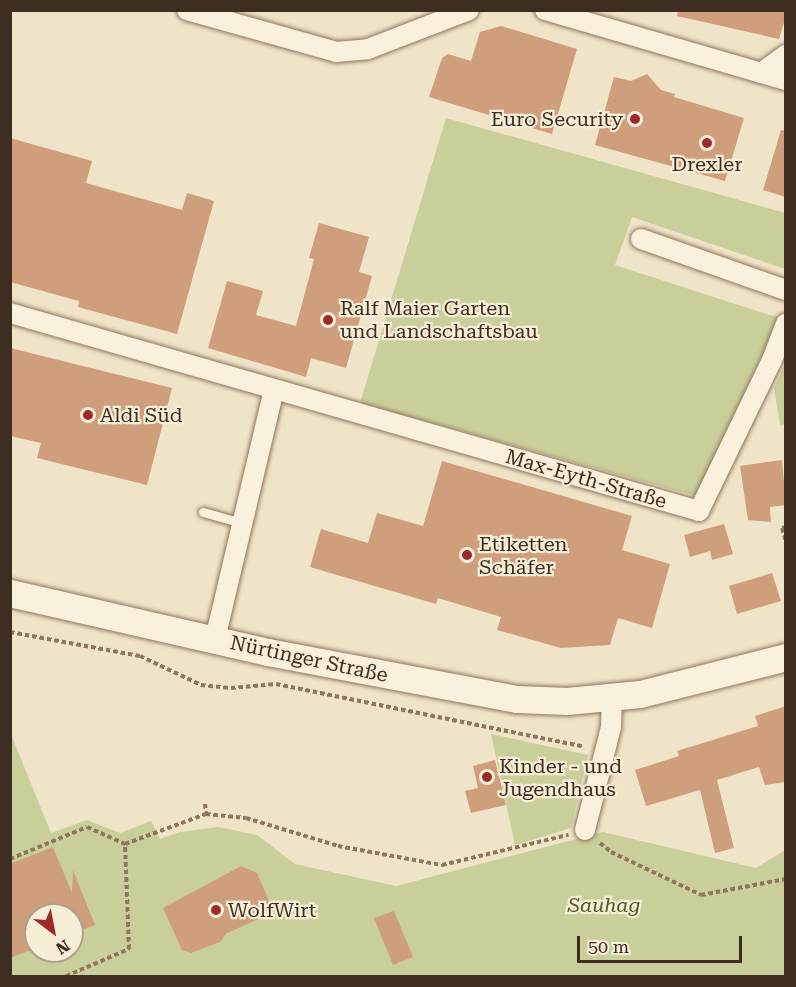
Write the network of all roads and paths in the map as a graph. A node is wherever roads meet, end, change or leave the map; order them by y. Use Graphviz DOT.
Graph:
graph roads {
  1 [pos="187,10"];
  2 [pos="470,10"];
  3 [pos="545,10"];
  4 [pos="786,55"];
  5 [pos="761,73"];
  6 [pos="786,80"];
  7 [pos="641,239"];
  8 [pos="786,290"];
  9 [pos="10,313"];
  10 [pos="786,324"];
  11 [pos="274,390"];
  12 [pos="203,512"];
  13 [pos="242,523"];
  14 [pos="786,527"];
  15 [pos="786,542"];
  16 [pos="10,593"];
  17 [pos="10,632"];
  18 [pos="215,639"];
  19 [pos="786,657"];
  20 [pos="612,698"];
  21 [pos="604,751"];
  22 [pos="205,804"];
  23 [pos="206,814"];
  24 [pos="585,830"];
  25 [pos="125,844"];
  26 [pos="10,859"];
  27 [pos="786,879"];
  28 [pos="66,976"];
  1 -- 2 [label="street"];
  3 -- 5 [label="street"];
  4 -- 5 [label="street"];
  5 -- 6 [label="street"];
  7 -- 8 [label="street"];
  9 -- 11 [label="street, Max-Eyth-Straße"];
  10 -- 11 [label="street, Max-Eyth-Straße"];
  11 -- 13 [label="street"];
  12 -- 13 [label="lane"];
  13 -- 18 [label="street"];
  14 -- 15 [label="path"];
  16 -- 18 [label="main road, Nürtinger Straße"];
  17 -- 21 [label="path"];
  18 -- 20 [label="main road, Nürtinger Straße"];
  19 -- 20 [label="main road, Nürtinger Straße"];
  20 -- 21 [label="street"];
  21 -- 24 [label="street"];
  22 -- 23 [label="path"];
  23 -- 24 [label="path"];
  23 -- 25 [label="path"];
  24 -- 27 [label="path"];
  25 -- 26 [label="path"];
  25 -- 28 [label="path"];
}
